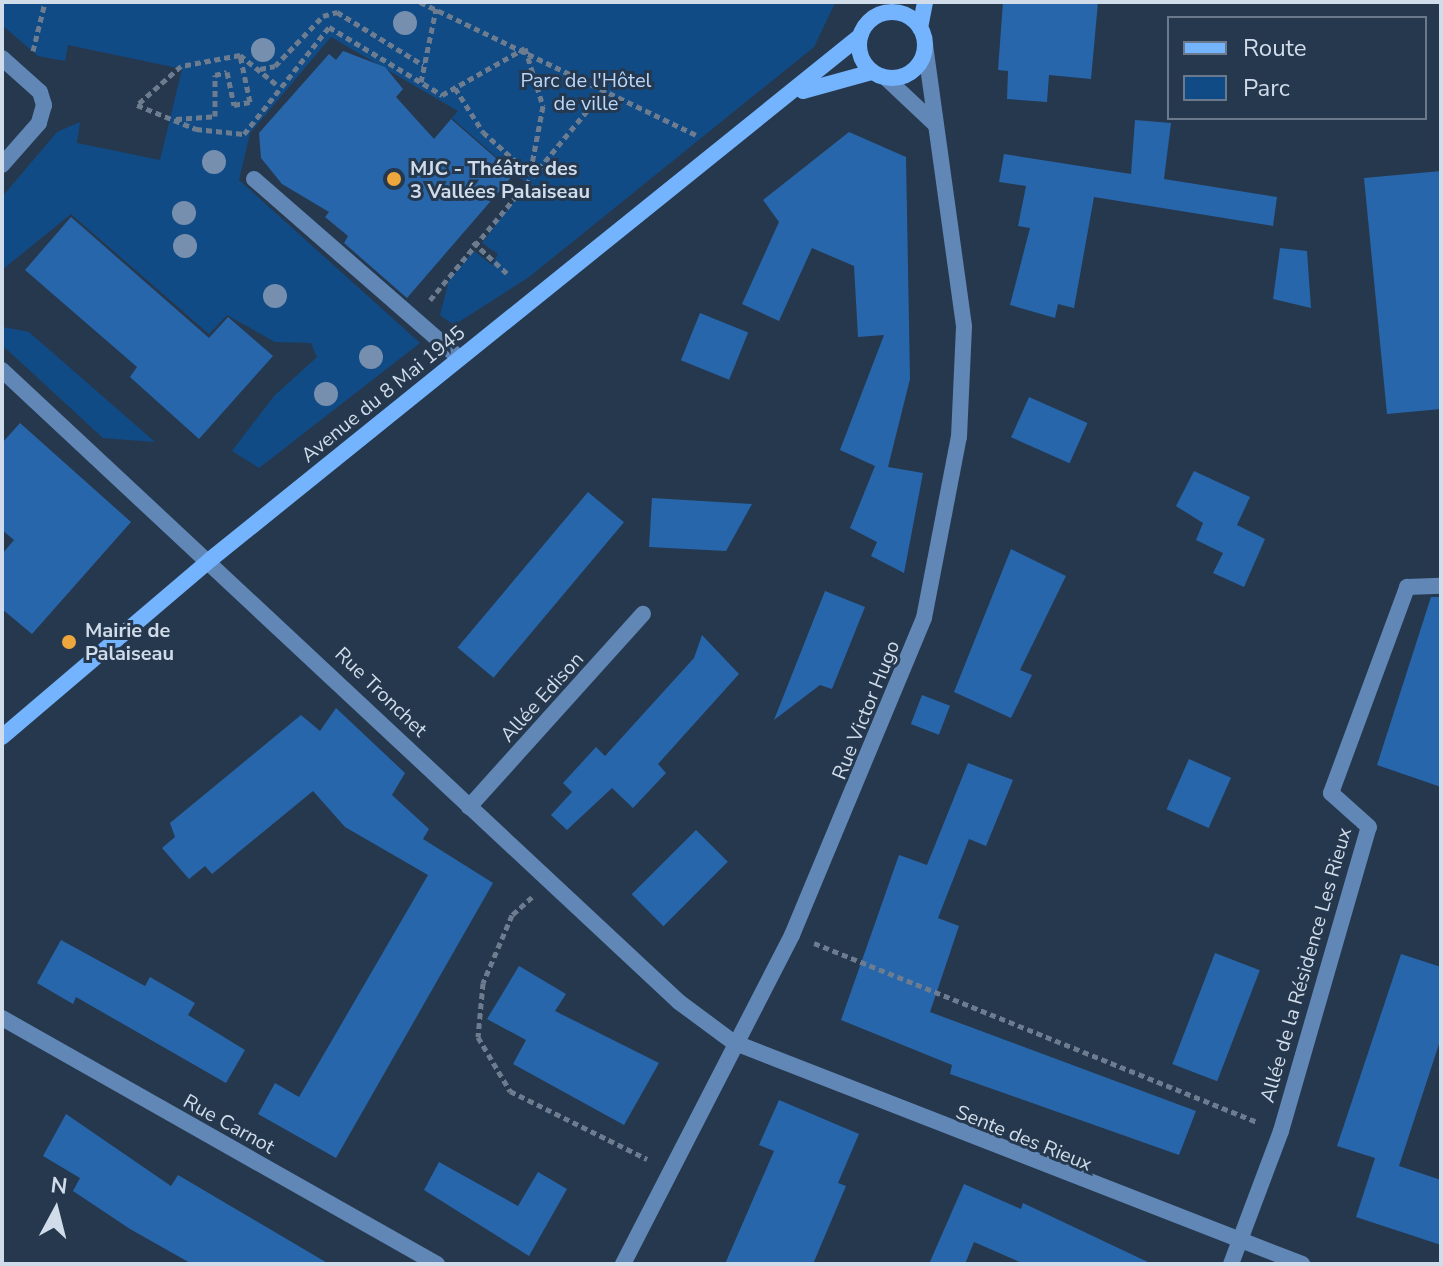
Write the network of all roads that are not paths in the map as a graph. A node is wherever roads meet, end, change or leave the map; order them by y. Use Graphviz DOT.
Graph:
graph roads {
  1 [pos="925,2"];
  2 [pos="880,8"];
  3 [pos="920,28"];
  4 [pos="860,36"];
  5 [pos="925,45"];
  6 [pos="2,58"];
  7 [pos="880,76"];
  8 [pos="797,92"];
  9 [pos="936,125"];
  10 [pos="2,165"];
  11 [pos="254,179"];
  12 [pos="459,358"];
  13 [pos="2,370"];
  14 [pos="211,559"];
  15 [pos="1441,586"];
  16 [pos="643,614"];
  17 [pos="2,737"];
  18 [pos="469,807"];
  19 [pos="2,1018"];
  20 [pos="733,1042"];
  21 [pos="1238,1245"];
  22 [pos="437,1264"];
  23 [pos="623,1264"];
  24 [pos="1231,1264"];
  25 [pos="1302,1264"];
  1 -- 3 [label="main road"];
  2 -- 3 [label="main road"];
  2 -- 4 [label="main road"];
  3 -- 5 [label="main road"];
  4 -- 7 [label="main road"];
  4 -- 8 [label="main road, Avenue du 8 Mai 1945"];
  5 -- 7 [label="main road"];
  5 -- 9 [label="street, Rue Victor Hugo"];
  6 -- 10 [label="street"];
  7 -- 8 [label="main road, Avenue du 8 Mai 1945"];
  7 -- 9 [label="street"];
  8 -- 12 [label="main road, Avenue du 8 Mai 1945"];
  9 -- 20 [label="street, Rue Victor Hugo"];
  11 -- 12 [label="street"];
  12 -- 14 [label="main road, Avenue du 8 Mai 1945"];
  13 -- 14 [label="street, Rue Tronchet"];
  14 -- 17 [label="main road, Avenue du 8 Mai 1945"];
  14 -- 18 [label="street, Rue Tronchet"];
  15 -- 21 [label="street, Allée de la Résidence Les Rieux"];
  16 -- 18 [label="street, Allée Edison"];
  18 -- 20 [label="street, Rue Tronchet"];
  19 -- 22 [label="street, Rue Carnot"];
  20 -- 21 [label="street, Sente des Rieux"];
  20 -- 23 [label="street, Rue Victor Hugo"];
  21 -- 24 [label="street, Allée de la Résidence Les Rieux"];
  21 -- 25 [label="street, Sente des Rieux"];
}
